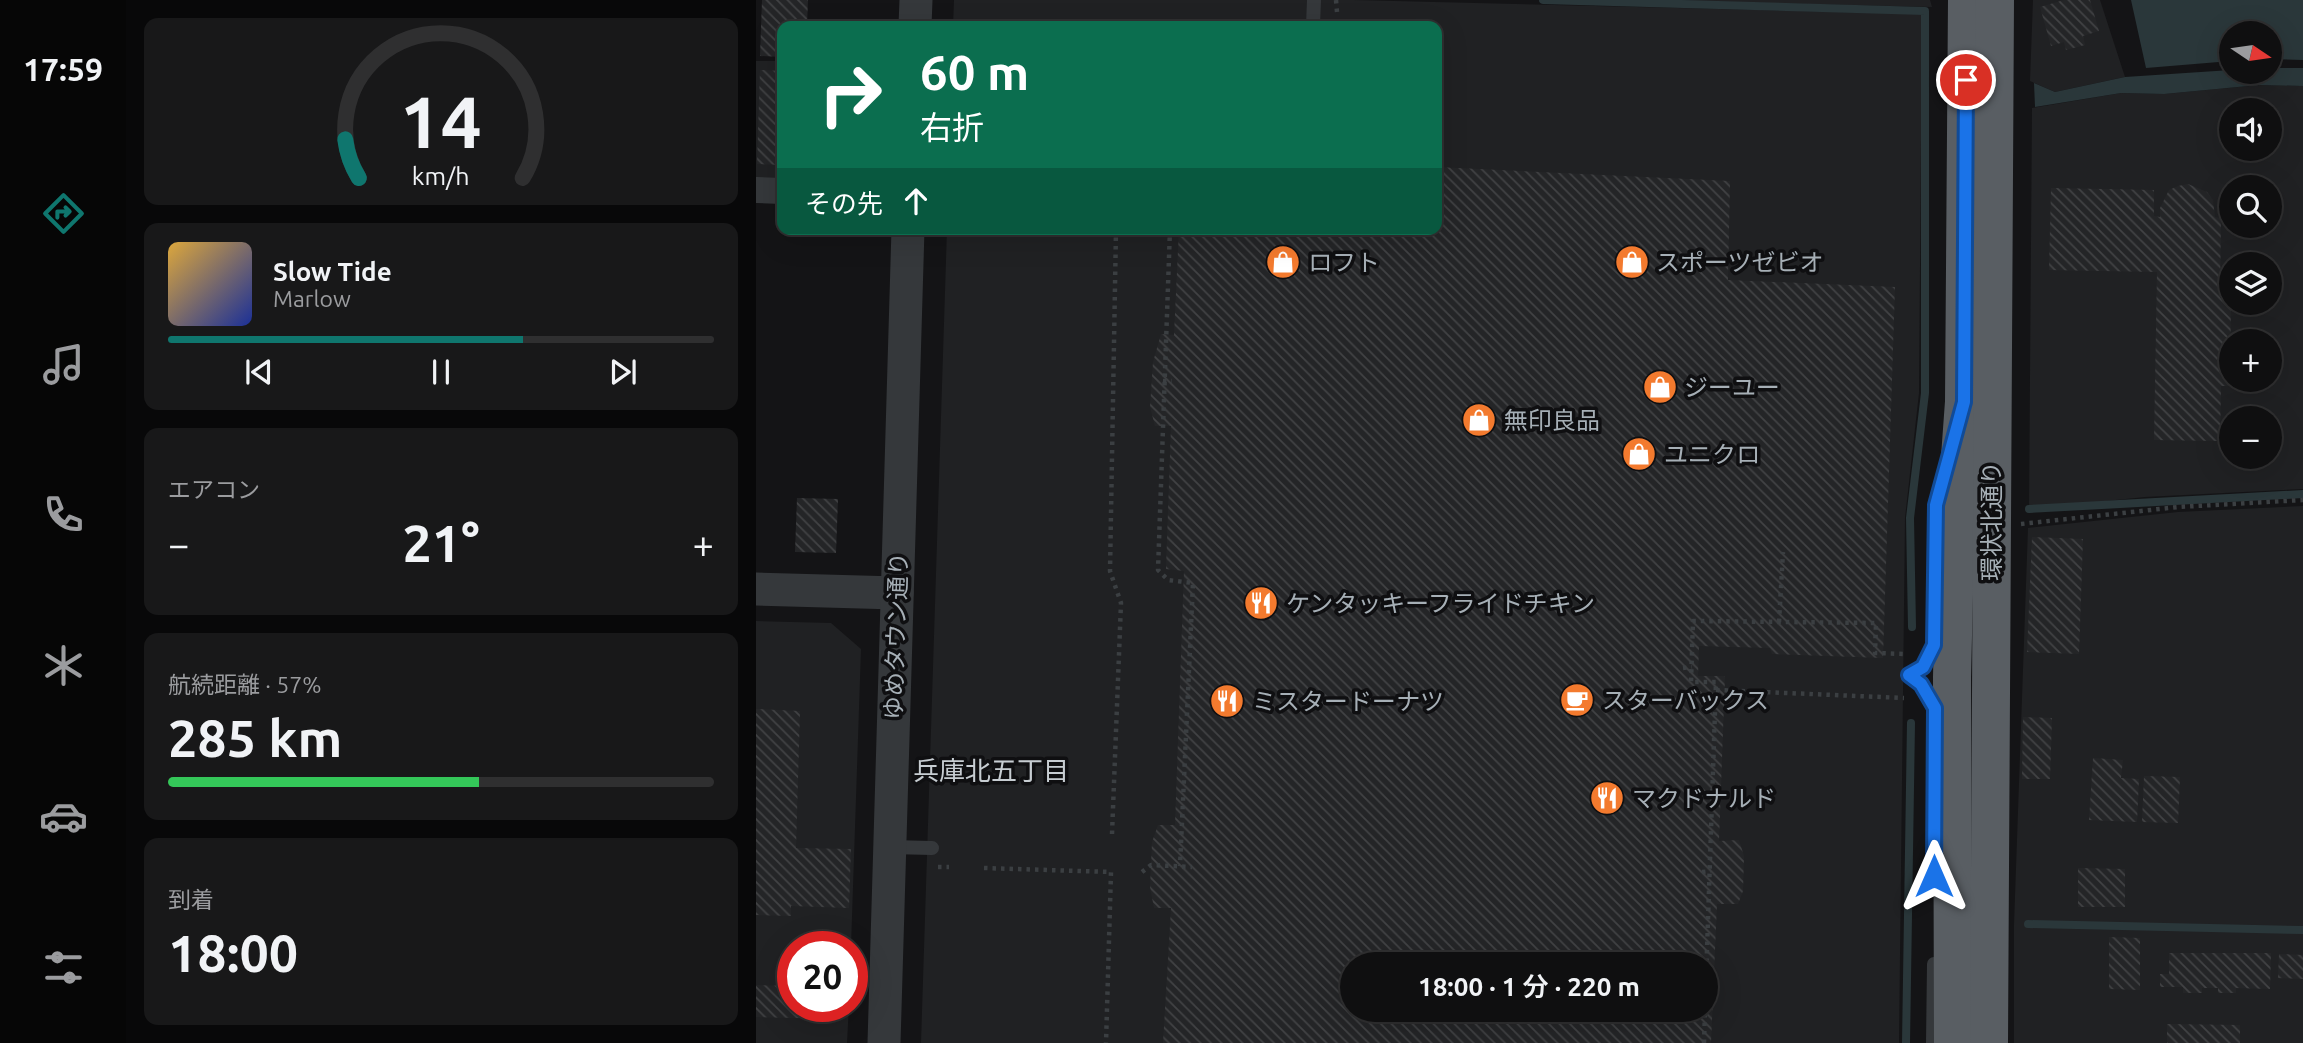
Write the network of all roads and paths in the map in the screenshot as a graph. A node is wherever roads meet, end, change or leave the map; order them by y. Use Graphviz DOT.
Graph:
graph roads {
  1 [pos="916,0"];
  2 [pos="1314,0"];
  3 [pos="1336,0"];
  4 [pos="1967,0"];
  5 [pos="1995,0"];
  6 [pos="1337,12"];
  7 [pos="915,21"];
  8 [pos="1313,21"];
  9 [pos="756,190"];
  10 [pos="777,191"];
  11 [pos="908,235"];
  12 [pos="1116,235"];
  13 [pos="1170,235"];
  14 [pos="1163,381"];
  15 [pos="1172,381"];
  16 [pos="1964,402"];
  17 [pos="2303,500"];
  18 [pos="2020,524"];
  19 [pos="1783,552"];
  20 [pos="756,589"];
  21 [pos="897,593"];
  22 [pos="1779,622"];
  23 [pos="1909,654"];
  24 [pos="1692,667"];
  25 [pos="1683,668"];
  26 [pos="1716,691"];
  27 [pos="1908,698"];
  28 [pos="1935,736"];
  29 [pos="1112,834"];
  30 [pos="890,847"];
  31 [pos="932,848"];
  32 [pos="1180,866"];
  33 [pos="1192,867"];
  34 [pos="984,868"];
  35 [pos="1711,871"];
  36 [pos="1142,872"];
  37 [pos="1702,872"];
  38 [pos="1934,945"];
  39 [pos="1707,952"];
  40 [pos="1705,1022"];
  41 [pos="884,1043"];
  42 [pos="1106,1043"];
  43 [pos="1704,1043"];
  44 [pos="1933,1043"];
  45 [pos="1953,1043"];
  46 [pos="1989,1043"];
  1 -- 7 [label="street"];
  2 -- 8 [label="lane"];
  3 -- 6 [label="path"];
  4 -- 16 [label="highway, 環状北通り"];
  5 -- 46 [label="highway, 環状北通り"];
  9 -- 10 [label="street"];
  11 -- 21 [label="street, ゆめタウン通り"];
  12 -- 29 [label="path"];
  13 -- 14 [label="path"];
  14 -- 15 [label="path"];
  14 -- 32 [label="path"];
  16 -- 28 [label="lane"];
  16 -- 45 [label="highway, 環状北通り"];
  17 -- 18 [label="path"];
  19 -- 22 [label="path"];
  20 -- 21 [label="street"];
  21 -- 30 [label="street, ゆめタウン通り"];
  22 -- 23 [label="path"];
  22 -- 24 [label="path"];
  24 -- 25 [label="path"];
  24 -- 26 [label="path"];
  26 -- 27 [label="path"];
  26 -- 35 [label="path"];
  30 -- 31 [label="lane"];
  30 -- 41 [label="street, ゆめタウン通り"];
  32 -- 33 [label="path"];
  32 -- 36 [label="path"];
  34 -- 42 [label="path"];
  35 -- 37 [label="path"];
  35 -- 39 [label="path"];
  38 -- 44 [label="lane"];
  40 -- 43 [label="path"];
}
